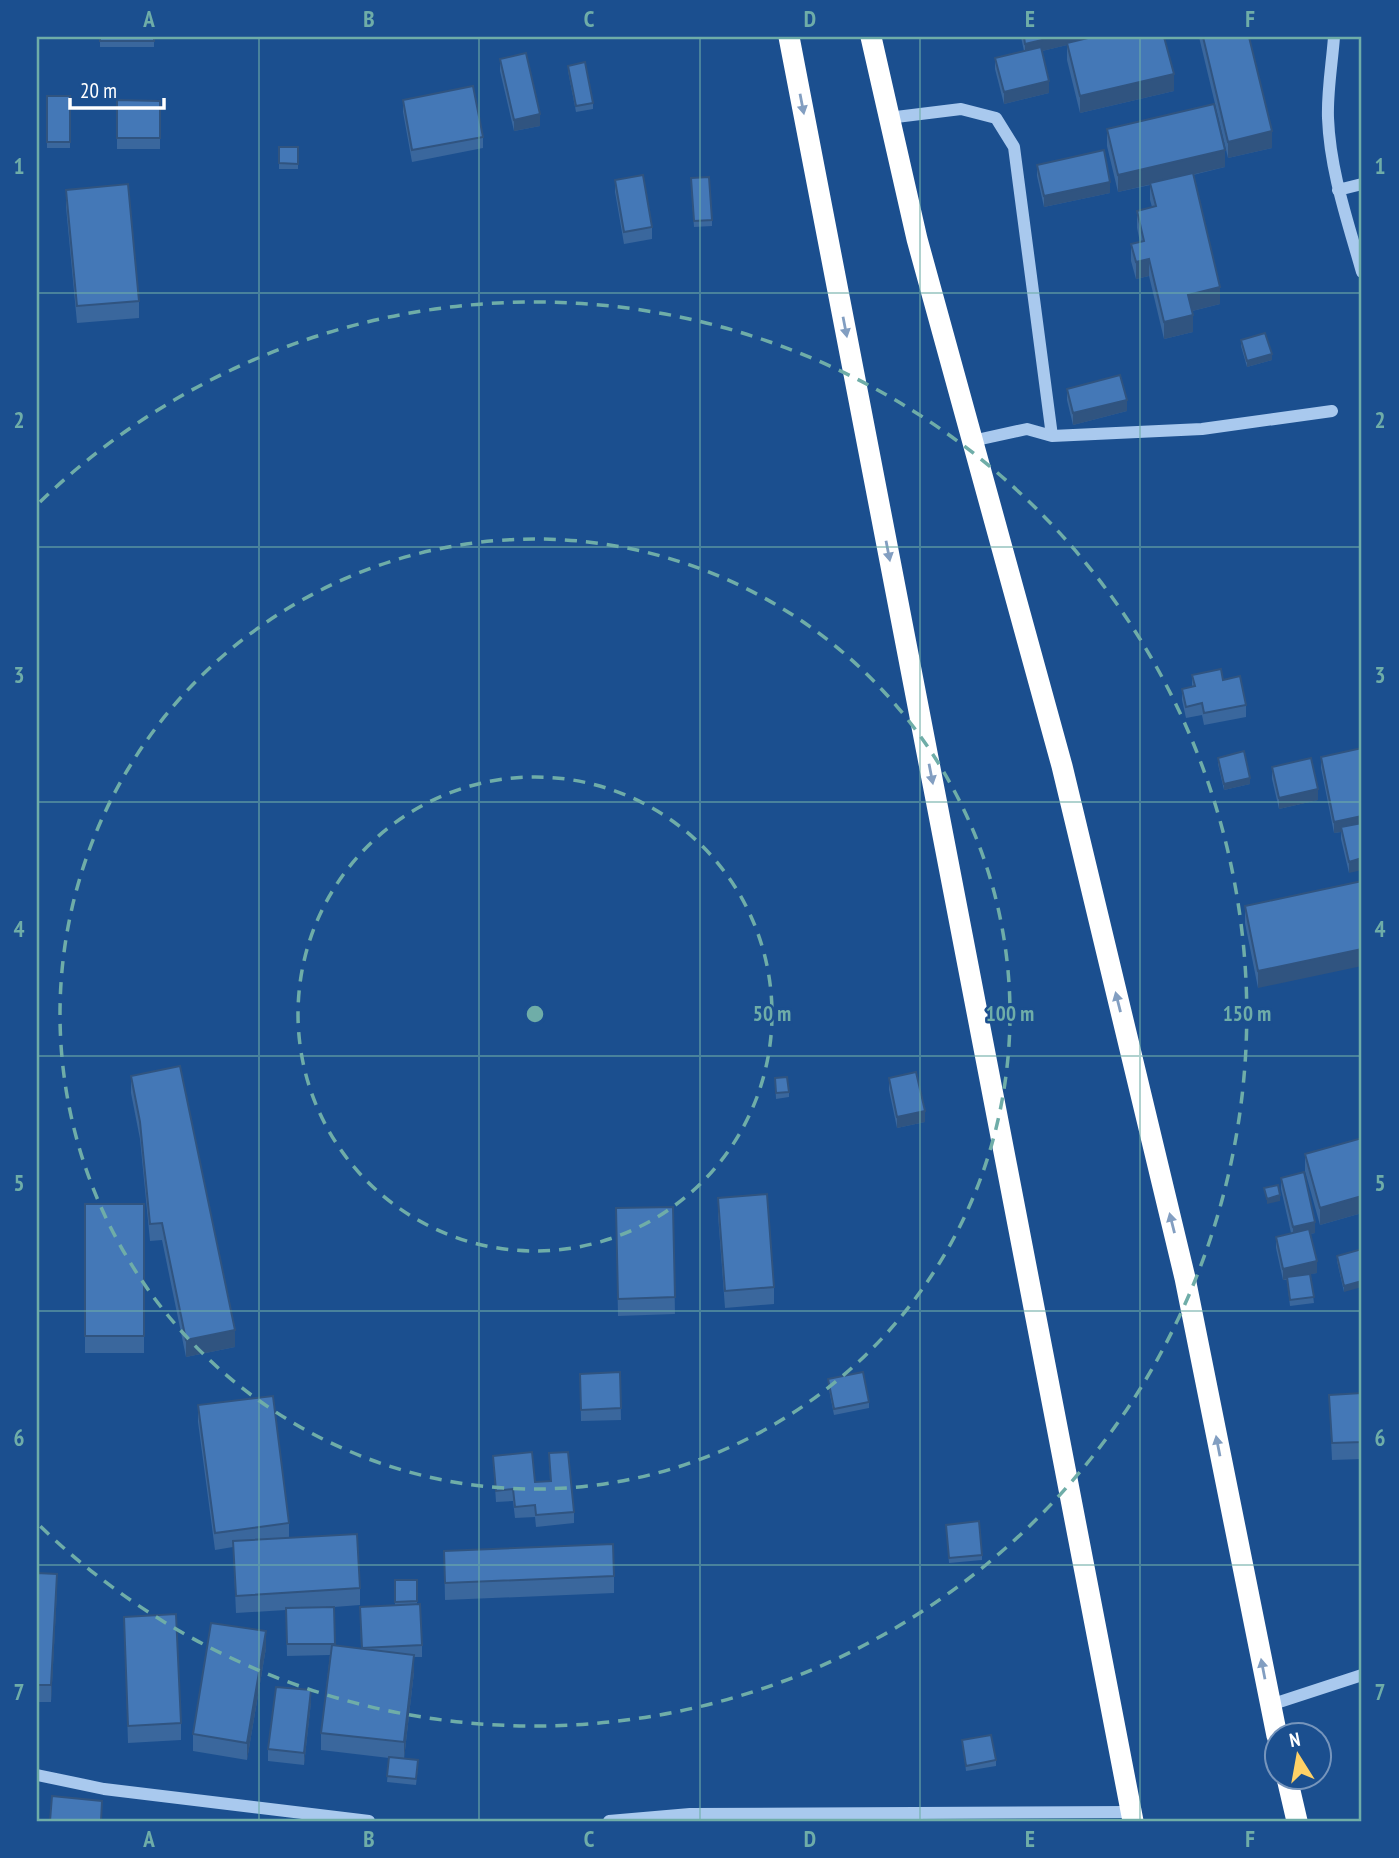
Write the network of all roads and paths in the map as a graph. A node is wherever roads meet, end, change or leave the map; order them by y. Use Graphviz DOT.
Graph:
graph roads {
  1 [pos="789,37"];
  2 [pos="871,37"];
  3 [pos="1334,37"];
  4 [pos="888,118"];
  5 [pos="1362,184"];
  6 [pos="1338,190"];
  7 [pos="1362,272"];
  8 [pos="1332,411"];
  9 [pos="1052,436"];
  10 [pos="972,441"];
  11 [pos="1362,1675"];
  12 [pos="1270,1705"];
  13 [pos="1274,1722"];
  14 [pos="37,1775"];
  15 [pos="1290,1792"];
  16 [pos="1132,1817"];
  17 [pos="369,1821"];
  18 [pos="609,1821"];
  19 [pos="1297,1821"];
  1 -- 16 [label="highway, one-way"];
  2 -- 4 [label="highway"];
  3 -- 6 [label="street"];
  4 -- 9 [label="street"];
  4 -- 10 [label="highway"];
  5 -- 6 [label="street"];
  6 -- 7 [label="street"];
  8 -- 9 [label="street"];
  9 -- 10 [label="street"];
  12 -- 10 [label="highway, one-way"];
  11 -- 12 [label="street"];
  12 -- 13 [label="highway"];
  14 -- 17 [label="street"];
  15 -- 19 [label="highway"];
  16 -- 18 [label="street"];
}
